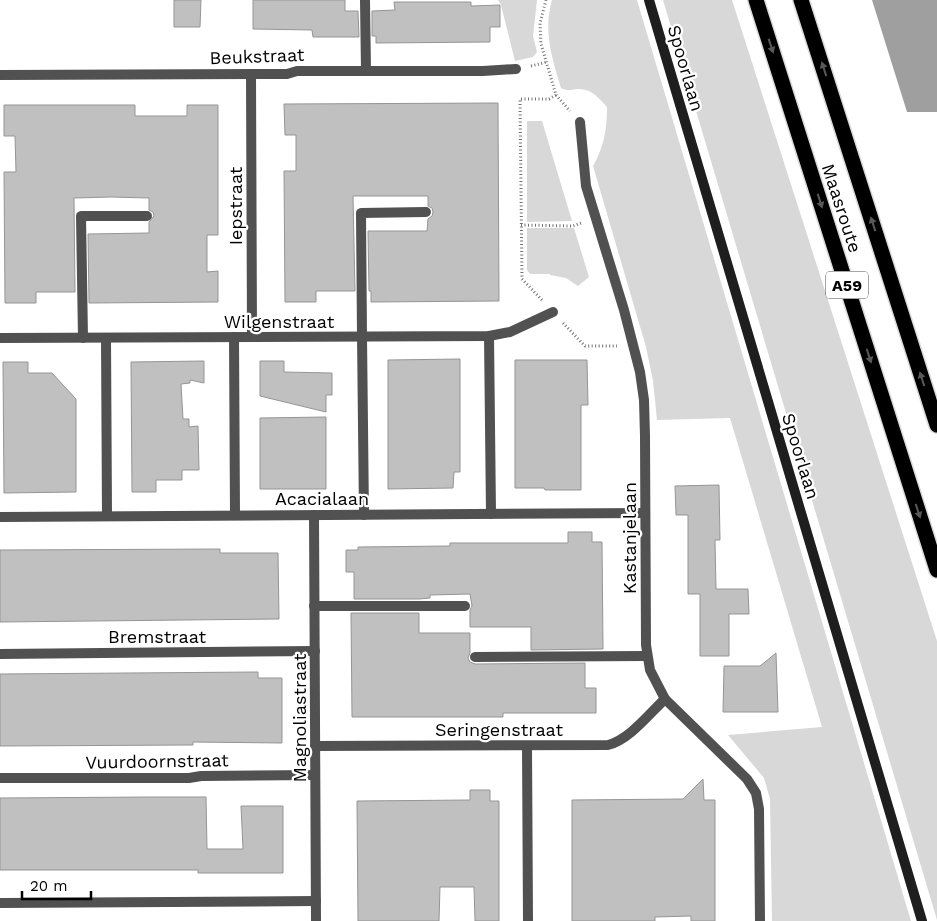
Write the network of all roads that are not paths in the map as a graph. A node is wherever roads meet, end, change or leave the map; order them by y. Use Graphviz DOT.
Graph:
graph roads {
  1 [pos="365,0"];
  2 [pos="649,0"];
  3 [pos="756,0"];
  4 [pos="802,0"];
  5 [pos="516,69"];
  6 [pos="366,71"];
  7 [pos="251,74"];
  8 [pos="0,75"];
  9 [pos="580,122"];
  10 [pos="426,212"];
  11 [pos="146,216"];
  12 [pos="553,312"];
  13 [pos="362,336"];
  14 [pos="489,336"];
  15 [pos="234,337"];
  16 [pos="252,337"];
  17 [pos="0,338"];
  18 [pos="83,338"];
  19 [pos="106,338"];
  20 [pos="937,425"];
  21 [pos="644,513"];
  22 [pos="364,514"];
  23 [pos="491,514"];
  24 [pos="235,515"];
  25 [pos="314,515"];
  26 [pos="107,516"];
  27 [pos="0,517"];
  28 [pos="937,570"];
  29 [pos="314,606"];
  30 [pos="465,606"];
  31 [pos="315,651"];
  32 [pos="0,654"];
  33 [pos="647,656"];
  34 [pos="475,657"];
  35 [pos="665,699"];
  36 [pos="315,746"];
  37 [pos="527,746"];
  38 [pos="315,775"];
  39 [pos="0,778"];
  40 [pos="316,901"];
  41 [pos="0,903"];
  42 [pos="316,921"];
  43 [pos="528,921"];
  44 [pos="760,921"];
  45 [pos="922,921"];
  1 -- 6 [label="street"];
  2 -- 45 [label="main road, Spoorlaan"];
  3 -- 28 [label="highway, Maasroute / A59, one-way"];
  20 -- 4 [label="highway, Maasroute / A59, one-way"];
  5 -- 6 [label="street, Beukstraat"];
  6 -- 7 [label="street, Beukstraat"];
  7 -- 8 [label="street, Beukstraat"];
  7 -- 16 [label="street, Iepstraat"];
  9 -- 21 [label="street, Kastanjelaan"];
  10 -- 13 [label="street"];
  11 -- 18 [label="street"];
  12 -- 14 [label="street, Wilgenstraat"];
  13 -- 14 [label="street, Wilgenstraat"];
  13 -- 16 [label="street, Wilgenstraat"];
  13 -- 22 [label="street"];
  14 -- 23 [label="street"];
  15 -- 16 [label="street, Wilgenstraat"];
  15 -- 19 [label="street, Wilgenstraat"];
  15 -- 24 [label="street"];
  17 -- 18 [label="street, Wilgenstraat"];
  18 -- 19 [label="street, Wilgenstraat"];
  19 -- 26 [label="street"];
  21 -- 23 [label="street, Acacialaan"];
  21 -- 33 [label="street, Kastanjelaan"];
  22 -- 23 [label="street, Acacialaan"];
  22 -- 25 [label="street, Acacialaan"];
  24 -- 25 [label="street, Acacialaan"];
  24 -- 26 [label="street, Acacialaan"];
  25 -- 29 [label="street, Magnoliastraat"];
  26 -- 27 [label="street, Acacialaan"];
  29 -- 30 [label="street"];
  29 -- 31 [label="street, Magnoliastraat"];
  31 -- 32 [label="street, Bremstraat"];
  31 -- 36 [label="street, Magnoliastraat"];
  33 -- 34 [label="street"];
  33 -- 35 [label="street, Kastanjelaan"];
  35 -- 37 [label="street, Seringenstraat"];
  35 -- 44 [label="street, Kastanjelaan"];
  36 -- 37 [label="street, Seringenstraat"];
  36 -- 38 [label="street, Magnoliastraat"];
  37 -- 43 [label="street"];
  38 -- 39 [label="street, Vuurdoornstraat"];
  38 -- 40 [label="street, Magnoliastraat"];
  40 -- 41 [label="street"];
  40 -- 42 [label="street, Magnoliastraat"];
}
